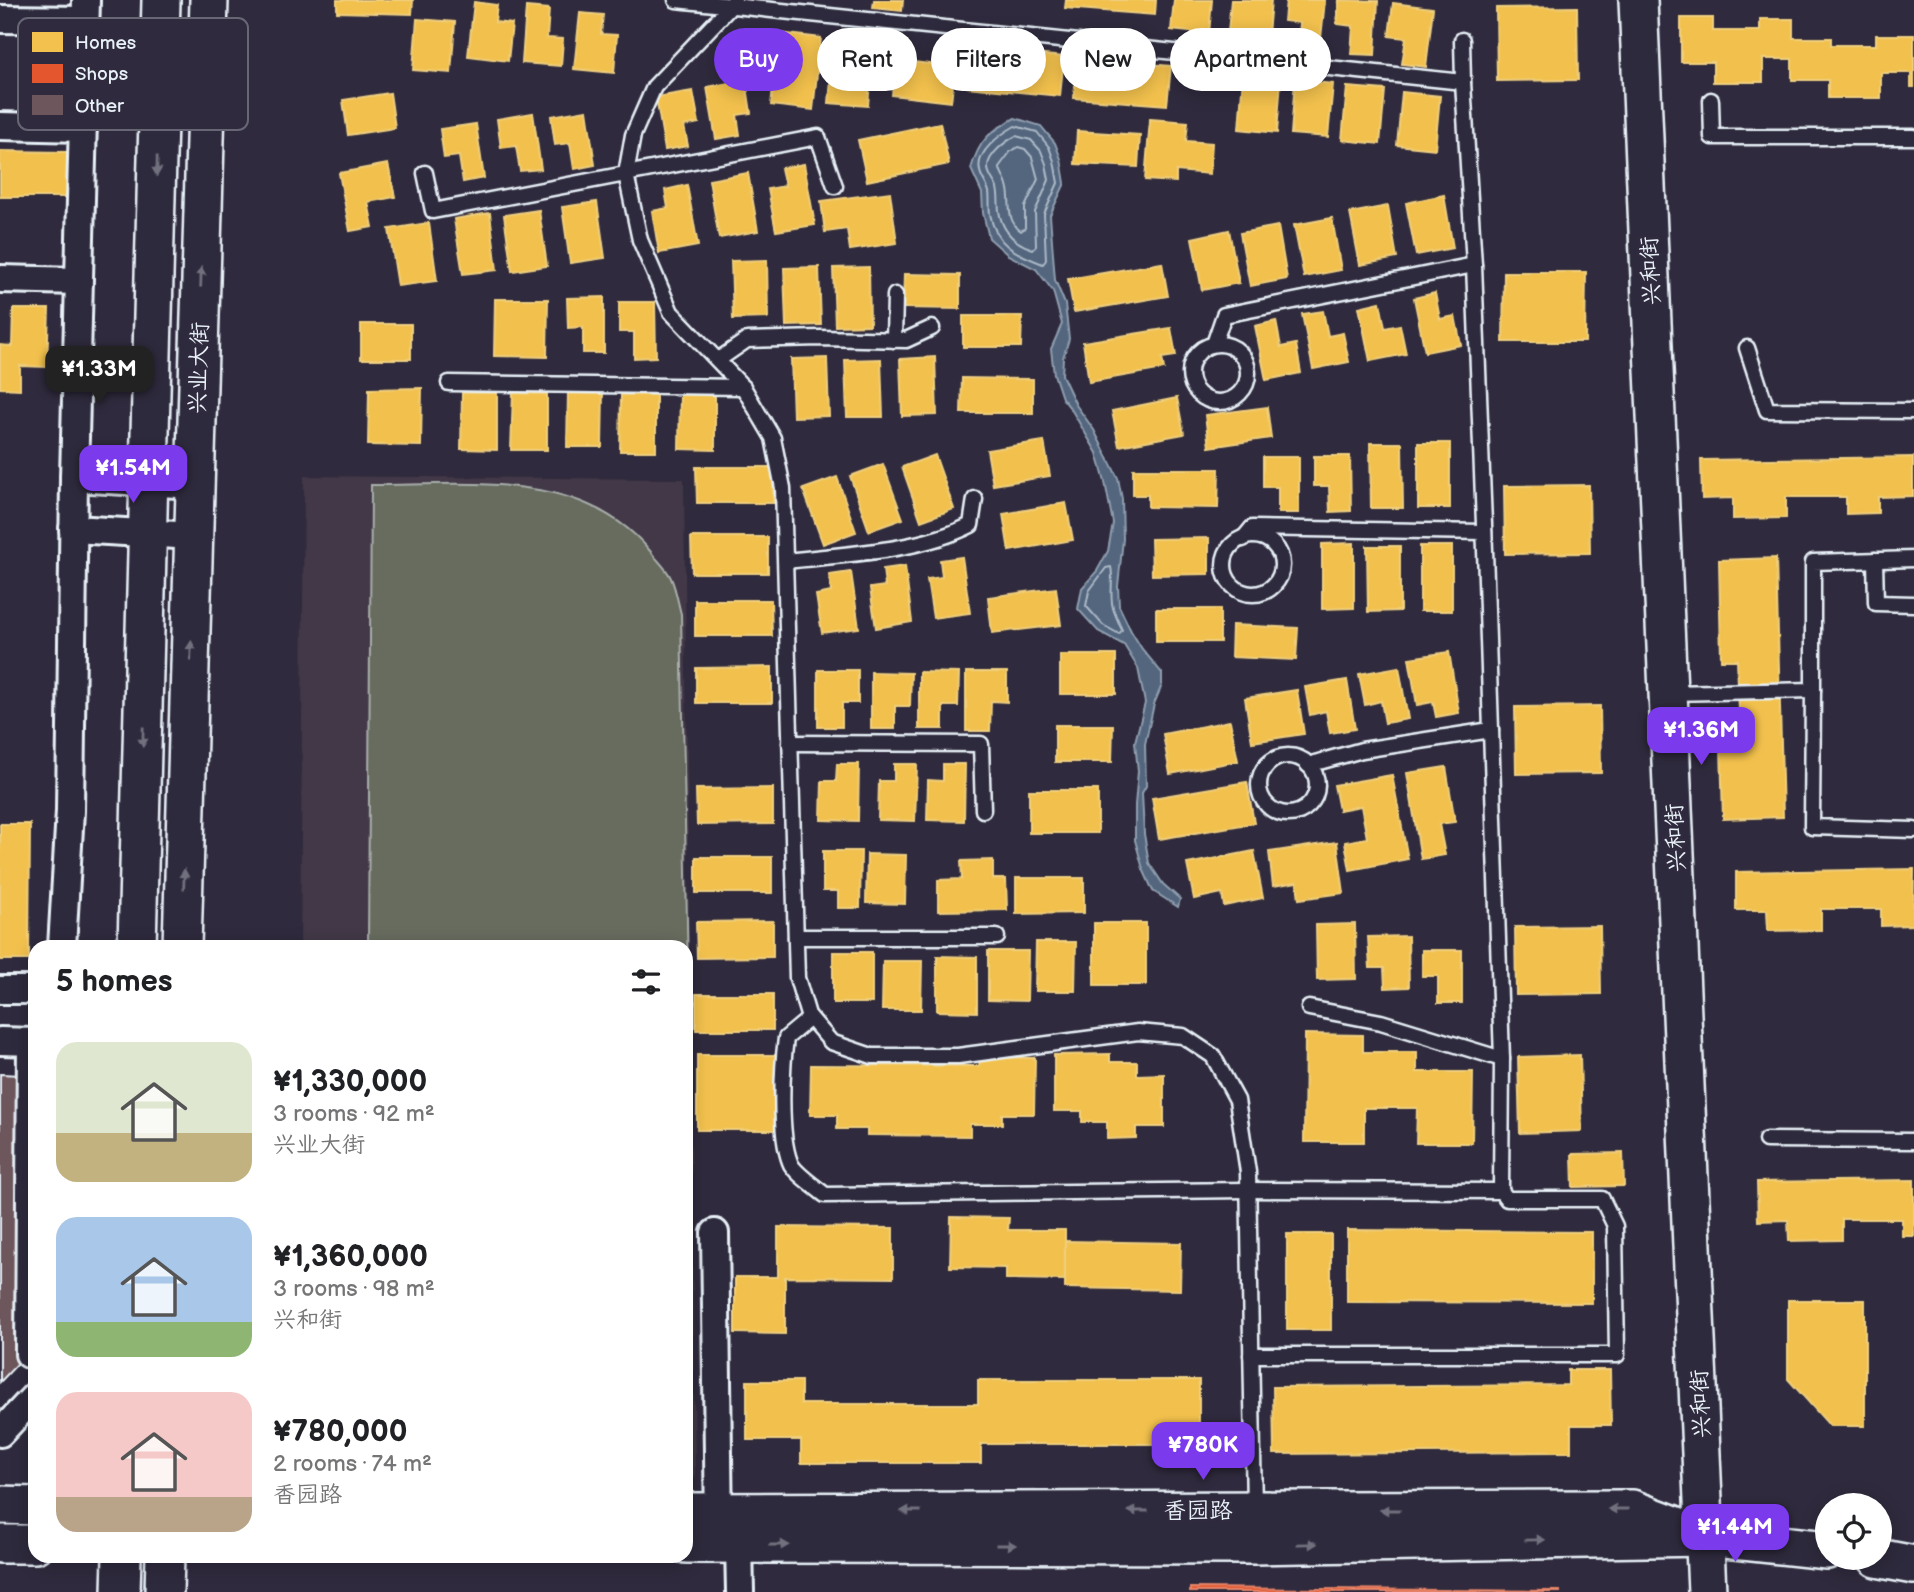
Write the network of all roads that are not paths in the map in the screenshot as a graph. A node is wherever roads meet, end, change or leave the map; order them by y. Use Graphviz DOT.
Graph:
graph roads {
  1 [pos="161,0"];
  2 [pos="209,0"];
  3 [pos="676,0"];
  4 [pos="1638,0"];
  5 [pos="733,3"];
  6 [pos="85,10"];
  7 [pos="161,18"];
  8 [pos="208,18"];
  9 [pos="0,19"];
  10 [pos="1462,40"];
  11 [pos="1463,82"];
  12 [pos="1711,100"];
  13 [pos="0,125"];
  14 [pos="18,126"];
  15 [pos="83,130"];
  16 [pos="158,130"];
  17 [pos="205,130"];
  18 [pos="1914,137"];
  19 [pos="425,173"];
  20 [pos="626,174"];
  21 [pos="835,186"];
  22 [pos="1474,265"];
  23 [pos="0,279"];
  24 [pos="78,281"];
  25 [pos="895,295"];
  26 [pos="932,328"];
  27 [pos="894,340"];
  28 [pos="1214,344"];
  29 [pos="1748,348"];
  30 [pos="718,360"];
  31 [pos="449,383"];
  32 [pos="743,387"];
  33 [pos="1914,411"];
  34 [pos="74,478"];
  35 [pos="149,482"];
  36 [pos="195,485"];
  37 [pos="975,499"];
  38 [pos="73,529"];
  39 [pos="1484,532"];
  40 [pos="148,533"];
  41 [pos="194,536"];
  42 [pos="1243,539"];
  43 [pos="1914,559"];
  44 [pos="786,561"];
  45 [pos="1875,561"];
  46 [pos="1914,604"];
  47 [pos="1813,690"];
  48 [pos="1669,693"];
  49 [pos="1491,730"];
  50 [pos="790,743"];
  51 [pos="1308,765"];
  52 [pos="983,810"];
  53 [pos="1914,830"];
  54 [pos="796,937"];
  55 [pos="997,937"];
  56 [pos="62,940"];
  57 [pos="137,940"];
  58 [pos="182,940"];
  59 [pos="0,990"];
  60 [pos="28,990"];
  61 [pos="1309,1008"];
  62 [pos="810,1018"];
  63 [pos="0,1041"];
  64 [pos="28,1042"];
  65 [pos="1502,1059"];
  66 [pos="1766,1140"];
  67 [pos="1914,1140"];
  68 [pos="1248,1190"];
  69 [pos="1501,1191"];
  70 [pos="715,1233"];
  71 [pos="1251,1354"];
  72 [pos="28,1403"];
  73 [pos="0,1433"];
  74 [pos="0,1505"];
  75 [pos="28,1506"];
  76 [pos="710,1531"];
  77 [pos="1254,1531"];
  78 [pos="1706,1537"];
  79 [pos="0,1544"];
  80 [pos="28,1544"];
  81 [pos="1815,1549"];
  82 [pos="1892,1560"];
  83 [pos="122,1563"];
  84 [pos="165,1563"];
  85 [pos="1914,1564"];
  86 [pos="121,1592"];
  87 [pos="163,1592"];
  88 [pos="740,1592"];
  89 [pos="1707,1592"];
  1 -- 7 [label="street, 兴业大街, one-way"];
  8 -- 2 [label="street, 兴业大街, one-way"];
  3 -- 5 [label="lane"];
  4 -- 48 [label="street, 兴和街"];
  5 -- 11 [label="lane"];
  5 -- 20 [label="lane"];
  6 -- 9 [label="street"];
  10 -- 11 [label="lane"];
  11 -- 22 [label="lane"];
  12 -- 18 [label="lane"];
  13 -- 14 [label="street"];
  15 -- 24 [label="street"];
  16 -- 35 [label="street, 兴业大街, one-way"];
  36 -- 17 [label="street, 兴业大街, one-way"];
  19 -- 20 [label="lane"];
  20 -- 21 [label="lane"];
  20 -- 30 [label="lane"];
  22 -- 28 [label="lane"];
  22 -- 39 [label="lane"];
  23 -- 24 [label="street"];
  24 -- 34 [label="street"];
  25 -- 27 [label="lane"];
  26 -- 27 [label="lane"];
  27 -- 30 [label="lane"];
  28 -- 28 [label="lane"];
  29 -- 33 [label="lane"];
  30 -- 32 [label="lane"];
  31 -- 32 [label="lane"];
  32 -- 44 [label="lane"];
  34 -- 35 [label="street"];
  34 -- 38 [label="street"];
  35 -- 36 [label="street"];
  35 -- 40 [label="street, 兴业大街"];
  36 -- 41 [label="street, 兴业大街"];
  37 -- 44 [label="lane"];
  38 -- 40 [label="street"];
  38 -- 56 [label="street"];
  39 -- 42 [label="lane"];
  39 -- 49 [label="lane"];
  40 -- 41 [label="street"];
  40 -- 57 [label="street, 兴业大街, one-way"];
  58 -- 41 [label="street, 兴业大街, one-way"];
  42 -- 42 [label="lane"];
  43 -- 45 [label="lane"];
  44 -- 50 [label="lane"];
  45 -- 46 [label="lane"];
  45 -- 47 [label="lane"];
  47 -- 48 [label="lane"];
  47 -- 53 [label="lane"];
  48 -- 78 [label="street, 兴和街"];
  49 -- 51 [label="lane"];
  49 -- 65 [label="lane"];
  50 -- 52 [label="lane"];
  50 -- 54 [label="lane"];
  51 -- 51 [label="lane"];
  54 -- 55 [label="lane"];
  54 -- 62 [label="lane"];
  59 -- 60 [label="street"];
  61 -- 65 [label="lane"];
  62 -- 68 [label="lane"];
  62 -- 68 [label="lane"];
  63 -- 64 [label="street"];
  65 -- 69 [label="lane"];
  66 -- 67 [label="lane"];
  68 -- 69 [label="lane"];
  68 -- 71 [label="lane"];
  69 -- 71 [label="lane"];
  70 -- 76 [label="street"];
  71 -- 77 [label="lane"];
  72 -- 73 [label="street"];
  74 -- 75 [label="street"];
  76 -- 77 [label="street, 香园路, one-way"];
  78 -- 76 [label="street, 香园路, one-way"];
  76 -- 88 [label="street"];
  77 -- 78 [label="street, 香园路, one-way"];
  78 -- 81 [label="street, 香园路"];
  78 -- 89 [label="street, 兴和街"];
  79 -- 80 [label="street"];
  82 -- 85 [label="street"];
  83 -- 86 [label="street"];
  84 -- 87 [label="street"];
}
